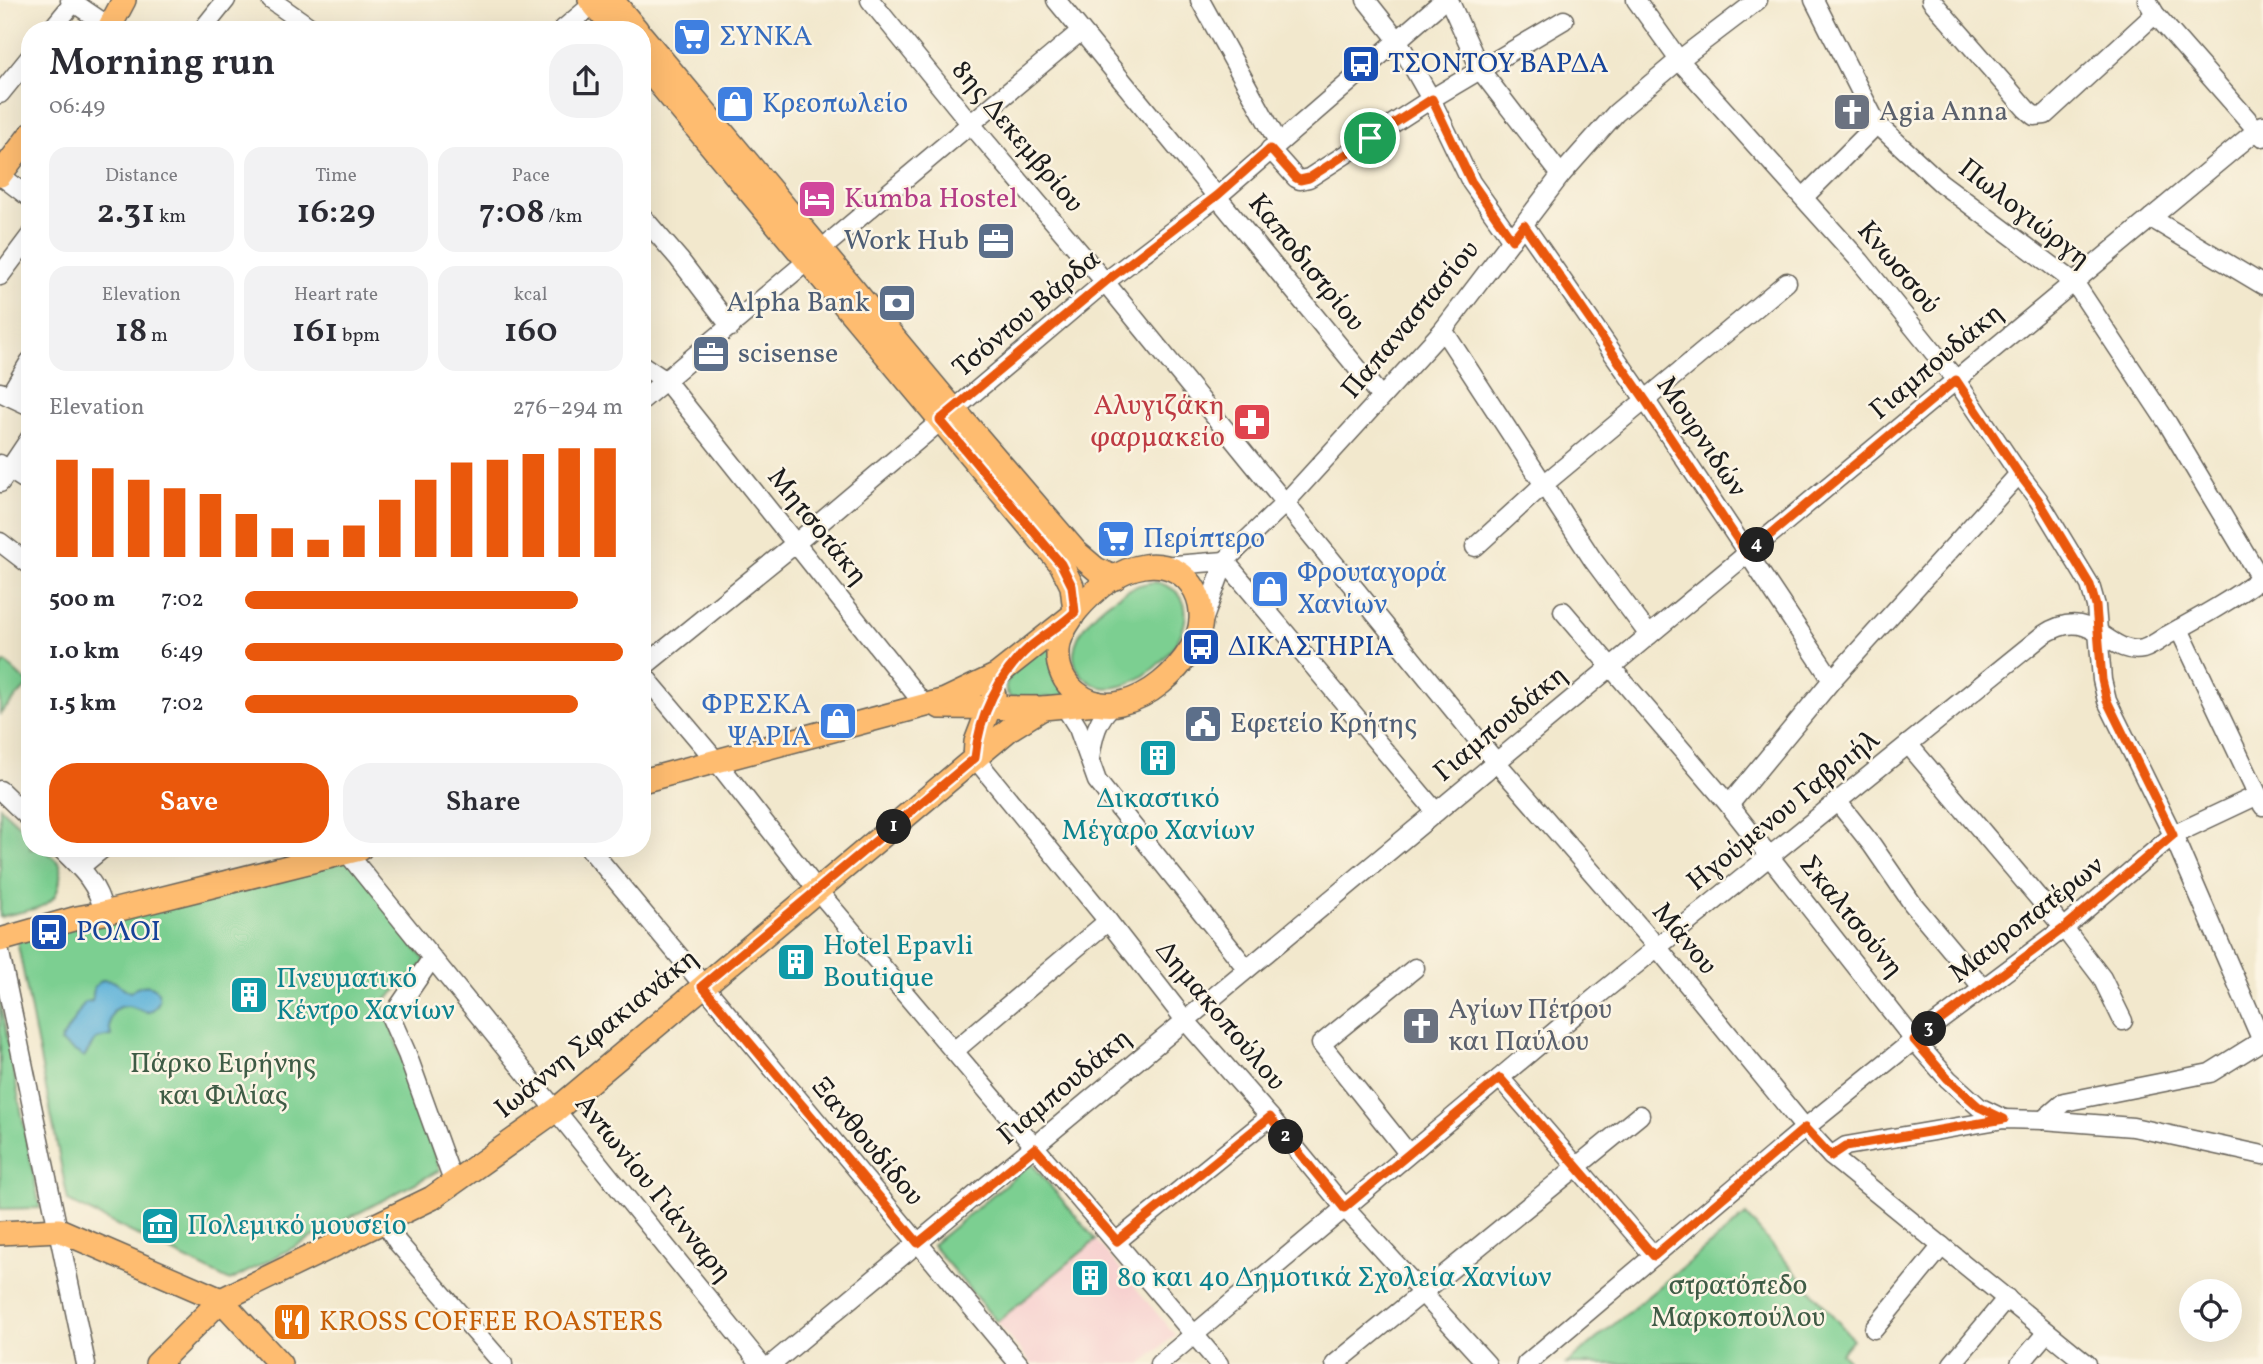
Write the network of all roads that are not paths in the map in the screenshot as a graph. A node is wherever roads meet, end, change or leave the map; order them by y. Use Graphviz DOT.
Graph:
graph roads {
  1 [pos="124,0"];
  2 [pos="226,0"];
  3 [pos="271,0"];
  4 [pos="870,0"];
  5 [pos="1056,0"];
  6 [pos="1200,0"];
  7 [pos="1366,0"];
  8 [pos="1447,0"];
  9 [pos="1636,0"];
  10 [pos="1758,0"];
  11 [pos="1815,0"];
  12 [pos="1931,0"];
  13 [pos="72,1"];
  14 [pos="598,1"];
  15 [pos="2151,7"];
  16 [pos="1564,20"];
  17 [pos="58,21"];
  18 [pos="100,21"];
  19 [pos="115,21"];
  20 [pos="209,21"];
  21 [pos="301,21"];
  22 [pos="573,21"];
  23 [pos="610,21"];
  24 [pos="625,21"];
  25 [pos="1081,31"];
  26 [pos="1397,39"];
  27 [pos="651,48"];
  28 [pos="1679,60"];
  29 [pos="21,68"];
  30 [pos="1481,71"];
  31 [pos="651,73"];
  32 [pos="0,94"];
  33 [pos="1432,99"];
  34 [pos="970,123"];
  35 [pos="1877,124"];
  36 [pos="2261,131"];
  37 [pos="1274,145"];
  38 [pos="21,147"];
  39 [pos="0,175"];
  40 [pos="1561,175"];
  41 [pos="21,191"];
  42 [pos="1218,195"];
  43 [pos="1804,197"];
  44 [pos="2151,218"];
  45 [pos="1524,225"];
  46 [pos="651,226"];
  47 [pos="1512,240"];
  48 [pos="21,248"];
  49 [pos="813,256"];
  50 [pos="0,276"];
  51 [pos="1105,282"];
  52 [pos="1787,282"];
  53 [pos="2074,282"];
  54 [pos="2263,285"];
  55 [pos="731,327"];
  56 [pos="1443,330"];
  57 [pos="651,371"];
  58 [pos="21,372"];
  59 [pos="1956,380"];
  60 [pos="666,381"];
  61 [pos="651,393"];
  62 [pos="4,394"];
  63 [pos="1381,397"];
  64 [pos="1646,401"];
  65 [pos="21,402"];
  66 [pos="946,414"];
  67 [pos="21,449"];
  68 [pos="3,472"];
  69 [pos="2019,474"];
  70 [pos="21,479"];
  71 [pos="1543,485"];
  72 [pos="1285,503"];
  73 [pos="0,542"];
  74 [pos="796,543"];
  75 [pos="1475,547"];
  76 [pos="1747,554"];
  77 [pos="21,558"];
  78 [pos="1225,561"];
  79 [pos="1158,566"];
  80 [pos="1115,578"];
  81 [pos="2262,579"];
  82 [pos="1563,611"];
  83 [pos="1074,614"];
  84 [pos="1203,621"];
  85 [pos="2179,629"];
  86 [pos="2098,632"];
  87 [pos="1648,635"];
  88 [pos="651,664"];
  89 [pos="1011,665"];
  90 [pos="1609,668"];
  91 [pos="1832,680"];
  92 [pos="651,682"];
  93 [pos="1106,704"];
  94 [pos="926,707"];
  95 [pos="988,708"];
  96 [pos="1054,708"];
  97 [pos="1908,744"];
  98 [pos="975,758"];
  99 [pos="717,762"];
  100 [pos="1089,762"];
  101 [pos="1496,762"];
  102 [pos="651,779"];
  103 [pos="0,790"];
  104 [pos="2260,800"];
  105 [pos="1837,801"];
  106 [pos="1729,805"];
  107 [pos="21,810"];
  108 [pos="1436,812"];
  109 [pos="2173,835"];
  110 [pos="1769,856"];
  111 [pos="69,857"];
  112 [pos="92,857"];
  113 [pos="323,857"];
  114 [pos="355,857"];
  115 [pos="597,857"];
  116 [pos="80,867"];
  117 [pos="818,891"];
  118 [pos="104,913"];
  119 [pos="1108,921"];
  120 [pos="2064,928"];
  121 [pos="0,940"];
  122 [pos="1657,947"];
  123 [pos="0,953"];
  124 [pos="432,958"];
  125 [pos="1415,968"];
  126 [pos="1247,970"];
  127 [pos="702,986"];
  128 [pos="1983,988"];
  129 [pos="1185,1020"];
  130 [pos="2123,1021"];
  131 [pos="1914,1040"];
  132 [pos="2262,1040"];
  133 [pos="954,1051"];
  134 [pos="1500,1078"];
  135 [pos="556,1110"];
  136 [pos="1640,1115"];
  137 [pos="1270,1117"];
  138 [pos="2004,1119"];
  139 [pos="2043,1120"];
  140 [pos="1805,1128"];
  141 [pos="1035,1148"];
  142 [pos="1408,1153"];
  143 [pos="2263,1155"];
  144 [pos="1831,1156"];
  145 [pos="1575,1168"];
  146 [pos="454,1184"];
  147 [pos="1344,1208"];
  148 [pos="384,1221"];
  149 [pos="60,1230"];
  150 [pos="0,1233"];
  151 [pos="1117,1241"];
  152 [pos="918,1243"];
  153 [pos="1942,1246"];
  154 [pos="1654,1256"];
  155 [pos="1421,1294"];
  156 [pos="2007,1298"];
  157 [pos="220,1300"];
  158 [pos="1874,1329"];
  159 [pos="2047,1332"];
  160 [pos="1195,1335"];
  161 [pos="86,1364"];
  162 [pos="157,1364"];
  163 [pos="280,1364"];
  164 [pos="503,1364"];
  165 [pos="761,1364"];
  166 [pos="772,1364"];
  167 [pos="1019,1364"];
  168 [pos="1159,1364"];
  169 [pos="1220,1364"];
  170 [pos="1335,1364"];
  171 [pos="1487,1364"];
  172 [pos="1526,1364"];
  173 [pos="1952,1364"];
  174 [pos="2020,1364"];
  175 [pos="2087,1364"];
  1 -- 19 [label="main road"];
  2 -- 20 [label="street"];
  3 -- 21 [label="street"];
  4 -- 34 [label="street, 8ης Δεκεμβρίου"];
  5 -- 25 [label="street, Καποδιστρίου"];
  6 -- 37 [label="street"];
  7 -- 26 [label="street"];
  8 -- 26 [label="street, Τσόντου Βάρδα"];
  8 -- 30 [label="street"];
  9 -- 28 [label="street, Κνωσσού"];
  10 -- 28 [label="street, Παπαναστασίου"];
  11 -- 35 [label="street, Πωλογιώργη"];
  12 -- 15 [label="street"];
  13 -- 17 [label="street"];
  13 -- 18 [label="street"];
  14 -- 22 [label="street"];
  14 -- 23 [label="main road"];
  14 -- 24 [label="main road"];
  15 -- 36 [label="street"];
  16 -- 30 [label="street"];
  25 -- 34 [label="street"];
  25 -- 42 [label="street, Καποδιστρίου"];
  26 -- 33 [label="street"];
  26 -- 37 [label="street, Τσόντου Βάρδα"];
  27 -- 49 [label="main road"];
  28 -- 40 [label="street, Παπαναστασίου"];
  28 -- 43 [label="street, Κνωσσού"];
  29 -- 32 [label="street"];
  30 -- 33 [label="street"];
  30 -- 40 [label="street"];
  31 -- 49 [label="main road"];
  33 -- 37 [label="street"];
  33 -- 47 [label="street"];
  34 -- 49 [label="street"];
  34 -- 51 [label="street, 8ης Δεκεμβρίου"];
  35 -- 43 [label="street"];
  35 -- 53 [label="street, Πωλογιώργη"];
  36 -- 44 [label="street, Γιαμπουδάκη"];
  37 -- 42 [label="street, Τσόντου Βάρδα"];
  38 -- 39 [label="main road"];
  39 -- 41 [label="street"];
  40 -- 45 [label="street, Παπαναστασίου"];
  42 -- 51 [label="street, Τσόντου Βάρδα"];
  42 -- 63 [label="street, Καποδιστρίου"];
  43 -- 59 [label="street, Κνωσσού"];
  44 -- 53 [label="street, Γιαμπουδάκη"];
  44 -- 54 [label="street"];
  45 -- 47 [label="street, Παπαναστασίου"];
  45 -- 64 [label="street, Μουρνιδών"];
  46 -- 55 [label="street"];
  47 -- 56 [label="street, Παπαναστασίου"];
  48 -- 50 [label="street"];
  49 -- 55 [label="street"];
  49 -- 66 [label="main road"];
  51 -- 66 [label="street, Τσόντου Βάρδα"];
  51 -- 72 [label="street, 8ης Δεκεμβρίου"];
  52 -- 64 [label="street"];
  53 -- 59 [label="street, Γιαμπουδάκη"];
  53 -- 81 [label="street, Πωλογιώργη"];
  55 -- 60 [label="street"];
  56 -- 63 [label="street, Παπαναστασίου"];
  56 -- 71 [label="street"];
  57 -- 60 [label="street, Μητσοτάκη"];
  58 -- 62 [label="street"];
  59 -- 69 [label="street, Κνωσσού"];
  59 -- 76 [label="street, Γιαμπουδάκη"];
  60 -- 61 [label="street"];
  60 -- 74 [label="street, Μητσοτάκη"];
  62 -- 65 [label="street"];
  63 -- 72 [label="street, Παπαναστασίου"];
  64 -- 71 [label="street"];
  64 -- 76 [label="street, Μουρνιδών"];
  66 -- 74 [label="street, Τσόντου Βάρδα"];
  66 -- 80 [label="main road"];
  66 -- 83 [label="main road"];
  67 -- 68 [label="street"];
  68 -- 70 [label="street"];
  69 -- 86 [label="street, Κνωσσού"];
  69 -- 91 [label="street"];
  71 -- 75 [label="street"];
  71 -- 87 [label="street"];
  72 -- 78 [label="street, Παπαναστασίου"];
  72 -- 101 [label="street, Μάνου"];
  73 -- 77 [label="street"];
  74 -- 88 [label="street, Τσόντου Βάρδα"];
  74 -- 94 [label="street, Μητσοτάκη"];
  76 -- 87 [label="street, Γιαμπουδάκη"];
  76 -- 91 [label="street, Μουρνιδών"];
  78 -- 79 [label="street"];
  78 -- 84 [label="street, Παπαναστασίου"];
  78 -- 108 [label="street"];
  79 -- 80 [label="main road"];
  79 -- 84 [label="main road"];
  80 -- 83 [label="main road"];
  81 -- 85 [label="street, Ηγούμενου Γαβριήλ"];
  82 -- 90 [label="street, Σκαλτσούνη"];
  83 -- 89 [label="main road"];
  83 -- 93 [label="main road"];
  84 -- 93 [label="main road"];
  85 -- 86 [label="street, Ηγούμενου Γαβριήλ"];
  85 -- 104 [label="street"];
  86 -- 97 [label="street, Ηγούμενου Γαβριήλ"];
  86 -- 109 [label="street, Κνωσσού"];
  87 -- 90 [label="street, Γιαμπουδάκη"];
  89 -- 94 [label="main road"];
  89 -- 95 [label="main road"];
  90 -- 101 [label="street, Γιαμπουδάκη"];
  90 -- 106 [label="street, Σκαλτσούνη"];
  91 -- 106 [label="street"];
  92 -- 99 [label="street"];
  93 -- 96 [label="main road"];
  93 -- 100 [label="street"];
  94 -- 95 [label="main road"];
  94 -- 99 [label="main road"];
  95 -- 96 [label="main road"];
  95 -- 98 [label="main road"];
  96 -- 98 [label="main road, Ιωάννη Σφακιανάκη"];
  96 -- 100 [label="street"];
  97 -- 105 [label="street, Ηγούμενου Γαβριήλ"];
  97 -- 120 [label="street"];
  98 -- 117 [label="main road, Ιωάννη Σφακιανάκη"];
  98 -- 119 [label="street, Δημακοπούλου"];
  99 -- 102 [label="main road"];
  99 -- 117 [label="street"];
  100 -- 126 [label="street"];
  101 -- 108 [label="street, Γιαμπουδάκη"];
  101 -- 122 [label="street, Μάνου"];
  103 -- 107 [label="street"];
  104 -- 109 [label="street, Μαυροπατέρων"];
  105 -- 110 [label="street, Ηγούμενου Γαβριήλ"];
  105 -- 128 [label="street"];
  106 -- 110 [label="street, Σκαλτσούνη"];
  108 -- 126 [label="street, Γιαμπουδάκη"];
  109 -- 120 [label="street, Μαυροπατέρων"];
  109 -- 132 [label="street, Κνωσσού"];
  110 -- 122 [label="street, Ηγούμενου Γαβριήλ"];
  110 -- 131 [label="street, Σκαλτσούνη"];
  111 -- 116 [label="street"];
  112 -- 116 [label="street"];
  113 -- 118 [label="main road"];
  114 -- 124 [label="street, Αντωνίου Γιάνναρη"];
  115 -- 127 [label="street, Ξανθουδίδου"];
  116 -- 118 [label="street"];
  117 -- 127 [label="main road, Ιωάννη Σφακιανάκη"];
  117 -- 133 [label="street"];
  118 -- 121 [label="main road"];
  119 -- 129 [label="street, Δημακοπούλου"];
  119 -- 133 [label="street"];
  120 -- 128 [label="street, Μαυροπατέρων"];
  120 -- 130 [label="street"];
  122 -- 134 [label="street, Ηγούμενου Γαβριήλ"];
  122 -- 140 [label="street, Μάνου"];
  123 -- 149 [label="street"];
  124 -- 135 [label="street, Αντωνίου Γιάνναρη"];
  124 -- 146 [label="street"];
  125 -- 142 [label="street"];
  126 -- 129 [label="street, Γιαμπουδάκη"];
  127 -- 135 [label="main road, Ιωάννη Σφακιανάκη"];
  127 -- 152 [label="street, Ξανθουδίδου"];
  128 -- 131 [label="street, Μαυροπατέρων"];
  129 -- 137 [label="street, Δημακοπούλου"];
  129 -- 141 [label="street, Γιαμπουδάκη"];
  131 -- 138 [label="street, Σκαλτσούνη"];
  131 -- 140 [label="street, Μαυροπατέρων"];
  132 -- 139 [label="street"];
  133 -- 141 [label="street"];
  134 -- 142 [label="street, Ηγούμενου Γαβριήλ"];
  134 -- 145 [label="street"];
  135 -- 146 [label="main road, Ιωάννη Σφακιανάκη"];
  135 -- 165 [label="street, Αντωνίου Γιάνναρη"];
  136 -- 145 [label="street"];
  137 -- 147 [label="street, Δημακοπούλου"];
  137 -- 151 [label="street"];
  138 -- 139 [label="street"];
  138 -- 144 [label="street"];
  139 -- 143 [label="street"];
  140 -- 144 [label="street, Μάνου"];
  140 -- 154 [label="street, Μαυροπατέρων"];
  141 -- 151 [label="street"];
  141 -- 152 [label="street, Γιαμπουδάκη"];
  142 -- 147 [label="street, Ηγούμενου Γαβριήλ"];
  144 -- 153 [label="street, Μάνου"];
  145 -- 154 [label="street"];
  145 -- 155 [label="street"];
  146 -- 148 [label="main road, Ιωάννη Σφακιανάκη"];
  147 -- 155 [label="street, Δημακοπούλου"];
  147 -- 160 [label="street, Ηγούμενου Γαβριήλ"];
  148 -- 157 [label="main road, Ιωάννη Σφακιανάκη"];
  148 -- 164 [label="street"];
  149 -- 150 [label="main road"];
  149 -- 157 [label="main road"];
  149 -- 161 [label="street"];
  151 -- 160 [label="street"];
  152 -- 166 [label="street, Γιαμπουδάκη"];
  152 -- 167 [label="street, Ξανθουδίδου"];
  153 -- 156 [label="street, Μάνου"];
  153 -- 158 [label="street"];
  154 -- 172 [label="street, Μαυροπατέρων"];
  155 -- 170 [label="street"];
  155 -- 171 [label="street, Δημακοπούλου"];
  156 -- 159 [label="street, Μάνου"];
  156 -- 173 [label="street"];
  157 -- 162 [label="main road, Ιωάννη Σφακιανάκη"];
  157 -- 163 [label="main road"];
  159 -- 174 [label="street"];
  159 -- 175 [label="street, Μάνου"];
  160 -- 168 [label="street, Ηγούμενου Γαβριήλ"];
  160 -- 169 [label="street"];
}
